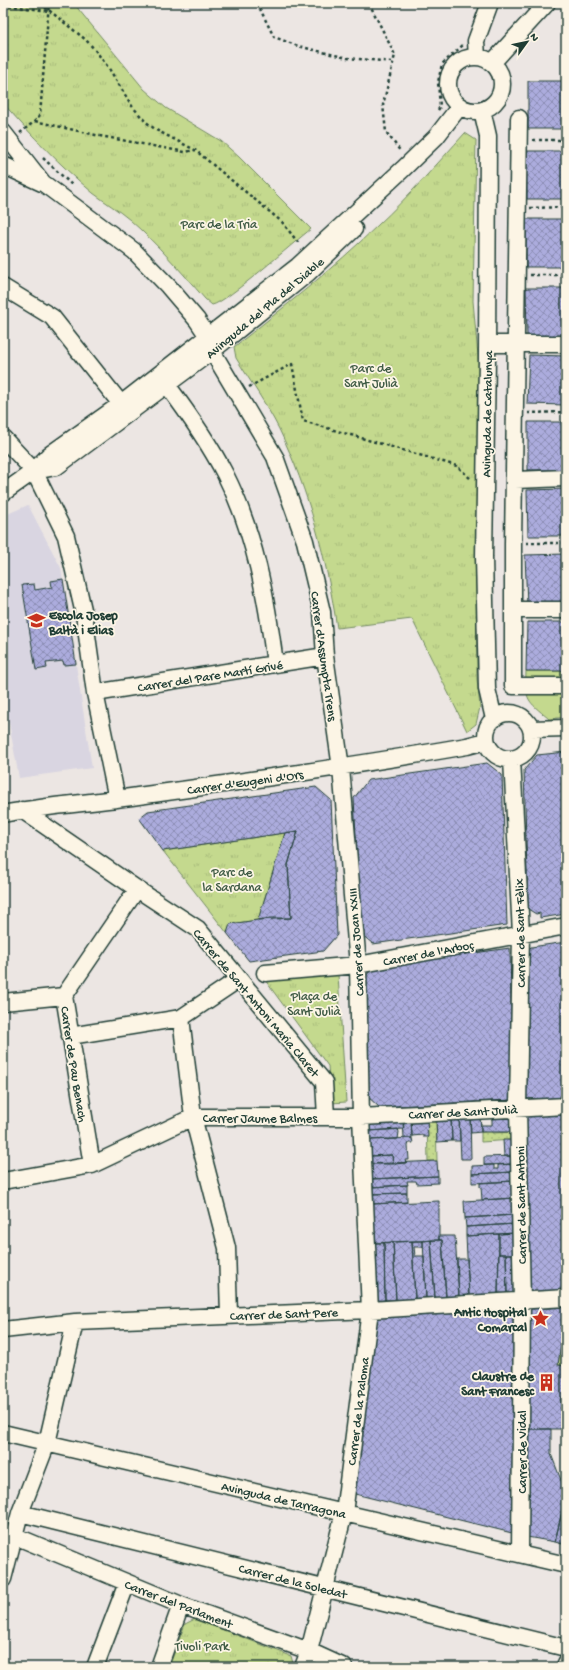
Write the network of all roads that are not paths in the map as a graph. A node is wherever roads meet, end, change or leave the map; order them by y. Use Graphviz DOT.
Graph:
graph roads {
  1 [pos="490,3"];
  2 [pos="547,3"];
  3 [pos="485,60"];
  4 [pos="471,109"];
  5 [pos="519,118"];
  6 [pos="10,128"];
  7 [pos="3,165"];
  8 [pos="43,183"];
  9 [pos="3,287"];
  10 [pos="207,335"];
  11 [pos="487,344"];
  12 [pos="516,344"];
  13 [pos="566,344"];
  14 [pos="212,351"];
  15 [pos="167,385"];
  16 [pos="121,404"];
  17 [pos="3,438"];
  18 [pos="34,471"];
  19 [pos="566,478"];
  20 [pos="515,480"];
  21 [pos="3,492"];
  22 [pos="513,610"];
  23 [pos="566,610"];
  24 [pos="325,656"];
  25 [pos="276,664"];
  26 [pos="566,686"];
  27 [pos="96,693"];
  28 [pos="494,719"];
  29 [pos="566,728"];
  30 [pos="531,729"];
  31 [pos="486,741"];
  32 [pos="512,759"];
  33 [pos="340,768"];
  34 [pos="117,799"];
  35 [pos="22,810"];
  36 [pos="3,814"];
  37 [pos="137,889"];
  38 [pos="566,926"];
  39 [pos="521,934"];
  40 [pos="358,966"];
  41 [pos="265,973"];
  42 [pos="239,979"];
  43 [pos="64,996"];
  44 [pos="3,1002"];
  45 [pos="181,1018"];
  46 [pos="70,1036"];
  47 [pos="566,1106"];
  48 [pos="518,1107"];
  49 [pos="193,1117"];
  50 [pos="326,1117"];
  51 [pos="361,1117"];
  52 [pos="92,1165"];
  53 [pos="3,1181"];
  54 [pos="566,1298"];
  55 [pos="522,1302"];
  56 [pos="370,1310"];
  57 [pos="229,1314"];
  58 [pos="75,1322"];
  59 [pos="3,1330"];
  60 [pos="3,1433"];
  61 [pos="48,1444"];
  62 [pos="20,1513"];
  63 [pos="344,1513"];
  64 [pos="15,1536"];
  65 [pos="520,1554"];
  66 [pos="566,1565"];
  67 [pos="3,1579"];
  68 [pos="127,1583"];
  69 [pos="325,1589"];
  70 [pos="181,1605"];
  71 [pos="566,1648"];
  72 [pos="309,1651"];
  73 [pos="566,1663"];
  74 [pos="95,1667"];
  75 [pos="159,1667"];
  76 [pos="303,1667"];
  77 [pos="344,1667"];
  78 [pos="565,1667"];
  1 -- 3 [label="street"];
  2 -- 3 [label="street"];
  3 -- 4 [label="street"];
  3 -- 4 [label="street"];
  4 -- 10 [label="street, Avinguda del Pla del Diable"];
  4 -- 11 [label="street, Avinguda de Catalunya"];
  4 -- 14 [label="street, Avinguda del Pla del Diable"];
  5 -- 12 [label="street"];
  6 -- 8 [label="street"];
  7 -- 8 [label="street"];
  8 -- 10 [label="street"];
  9 -- 16 [label="street"];
  10 -- 16 [label="street, Avinguda del Pla del Diable"];
  11 -- 12 [label="street"];
  11 -- 28 [label="street, Avinguda de Catalunya"];
  12 -- 13 [label="street"];
  12 -- 20 [label="street"];
  14 -- 15 [label="street, Avinguda del Pla del Diable"];
  14 -- 24 [label="street, Carrer d'Assumpta Trens"];
  15 -- 18 [label="street, Avinguda del Pla del Diable"];
  15 -- 25 [label="street"];
  16 -- 18 [label="street, Avinguda del Pla del Diable"];
  17 -- 18 [label="street"];
  18 -- 21 [label="street, Avinguda del Pla del Diable"];
  18 -- 27 [label="street"];
  19 -- 20 [label="street"];
  20 -- 22 [label="street"];
  22 -- 23 [label="street"];
  22 -- 26 [label="street"];
  24 -- 25 [label="street, Carrer del Pare Martí Grivé"];
  24 -- 33 [label="street, Carrer d'Assumpta Trens"];
  25 -- 27 [label="street, Carrer del Pare Martí Grivé"];
  27 -- 34 [label="street"];
  28 -- 30 [label="street"];
  28 -- 31 [label="street"];
  29 -- 30 [label="street"];
  30 -- 32 [label="street"];
  31 -- 32 [label="street"];
  31 -- 33 [label="street, Carrer d'Eugeni d'Ors"];
  32 -- 39 [label="street, Carrer de Sant Fèlix"];
  33 -- 34 [label="street, Carrer d'Eugeni d'Ors"];
  33 -- 40 [label="street, Carrer de Joan XXIII"];
  34 -- 35 [label="street, Carrer d'Eugeni d'Ors"];
  35 -- 36 [label="street, Carrer d'Eugeni d'Ors"];
  35 -- 37 [label="street, Carrer de Sant Antoni Maria Claret"];
  37 -- 42 [label="street, Carrer de Sant Antoni Maria Claret"];
  37 -- 43 [label="street, Carrer de Pau Benach"];
  38 -- 39 [label="street, Carrer de l'Arboç"];
  39 -- 40 [label="street, Carrer de l'Arboç"];
  39 -- 48 [label="street, Carrer de Sant Fèlix"];
  40 -- 41 [label="street, Carrer de l'Arboç"];
  40 -- 51 [label="street, Carrer de Joan XXIII"];
  42 -- 45 [label="street"];
  42 -- 50 [label="street, Carrer de Sant Antoni Maria Claret"];
  43 -- 44 [label="street"];
  43 -- 46 [label="street, Carrer de Pau Benach"];
  45 -- 46 [label="street"];
  45 -- 49 [label="street"];
  46 -- 52 [label="street, Carrer de Pau Benach"];
  47 -- 48 [label="street, Carrer de Sant Julià"];
  48 -- 51 [label="street, Carrer de Sant Julià"];
  48 -- 55 [label="street, Carrer de Sant Antoni"];
  49 -- 50 [label="street, Carrer Jaume Balmes"];
  49 -- 52 [label="street, Carrer Jaume Balmes"];
  49 -- 57 [label="street"];
  50 -- 51 [label="street, Carrer Jaume Balmes"];
  51 -- 56 [label="street, Carrer de Joan XXIII"];
  52 -- 53 [label="street, Carrer Jaume Balmes"];
  54 -- 55 [label="street, Carrer de Sant Pere"];
  55 -- 56 [label="street, Carrer de Sant Pere"];
  55 -- 65 [label="street, Carrer de Vidal"];
  56 -- 57 [label="street, Carrer de Sant Pere"];
  56 -- 63 [label="street, Carrer de la Paloma"];
  57 -- 58 [label="street, Carrer de Sant Pere"];
  58 -- 59 [label="street, Carrer de Sant Pere"];
  58 -- 61 [label="street"];
  60 -- 61 [label="street, Avinguda de Tarragona"];
  61 -- 62 [label="street"];
  61 -- 63 [label="street, Avinguda de Tarragona"];
  62 -- 64 [label="street"];
  62 -- 69 [label="street, Carrer de la Soledat"];
  63 -- 65 [label="street, Avinguda de Tarragona"];
  63 -- 69 [label="street, Carrer de la Paloma"];
  64 -- 67 [label="street"];
  64 -- 68 [label="street, Carrer del Parlament"];
  65 -- 66 [label="street, Avinguda de Tarragona"];
  68 -- 70 [label="street, Carrer del Parlament"];
  68 -- 74 [label="street"];
  69 -- 71 [label="street, Carrer de la Soledat"];
  69 -- 72 [label="street, Carrer de la Paloma"];
  70 -- 72 [label="street, Carrer del Parlament"];
  70 -- 75 [label="street"];
  72 -- 76 [label="street, Carrer de la Paloma"];
  72 -- 77 [label="street, Carrer del Parlament"];
  73 -- 78 [label="street"];
}
